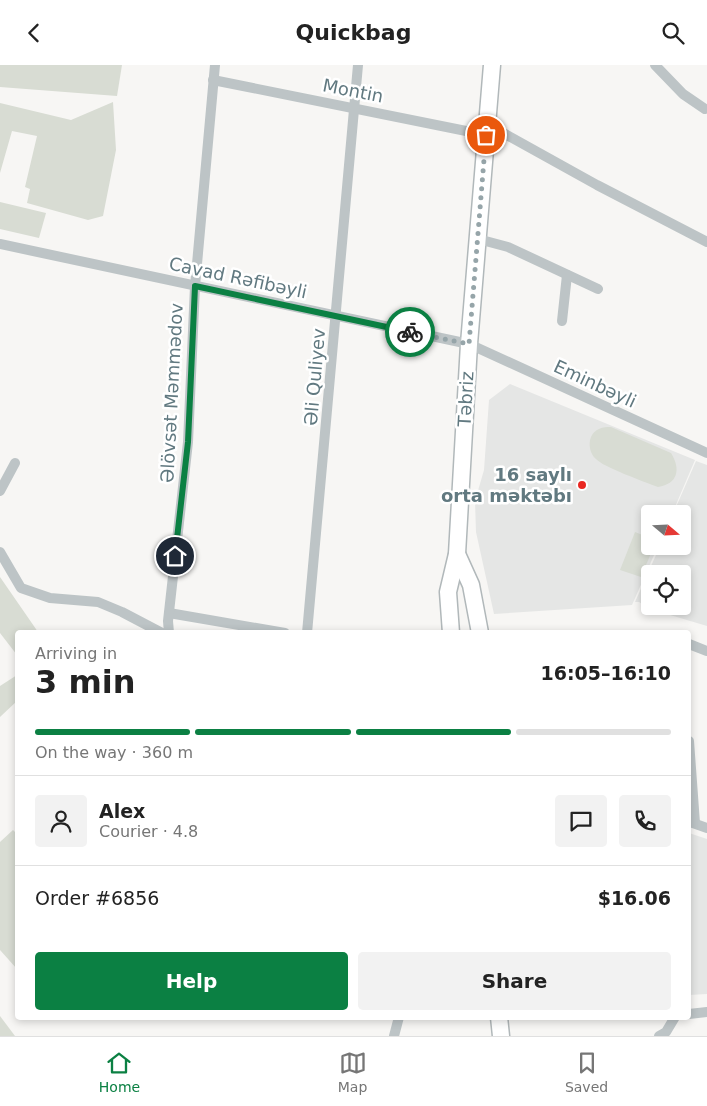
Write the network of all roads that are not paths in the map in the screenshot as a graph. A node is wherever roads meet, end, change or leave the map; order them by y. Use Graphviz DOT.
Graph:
graph roads {
  1 [pos="215,65"];
  2 [pos="358,65"];
  3 [pos="492,65"];
  4 [pos="655,65"];
  5 [pos="213,80"];
  6 [pos="355,107"];
  7 [pos="705,109"];
  8 [pos="487,130"];
  9 [pos="478,239"];
  10 [pos="707,242"];
  11 [pos="0,244"];
  12 [pos="567,275"];
  13 [pos="195,286"];
  14 [pos="598,289"];
  15 [pos="337,316"];
  16 [pos="562,321"];
  17 [pos="469,344"];
  18 [pos="707,453"];
  19 [pos="15,463"];
  20 [pos="0,491"];
  21 [pos="0,553"];
  22 [pos="458,554"];
  23 [pos="169,613"];
  24 [pos="157,630"];
  25 [pos="169,630"];
  26 [pos="268,630"];
  27 [pos="307,630"];
  28 [pos="450,630"];
  29 [pos="479,630"];
  30 [pos="691,645"];
  31 [pos="707,651"];
  32 [pos="691,795"];
  33 [pos="692,822"];
  34 [pos="707,828"];
  35 [pos="707,1012"];
  36 [pos="691,1014"];
  37 [pos="398,1020"];
  38 [pos="499,1020"];
  39 [pos="674,1020"];
  40 [pos="394,1036"];
  41 [pos="501,1036"];
  42 [pos="659,1036"];
  1 -- 5 [label="street, Əlövsət Məmmədov"];
  2 -- 6 [label="street, Əli Quliyev"];
  3 -- 8 [label="main road, Təbriz"];
  4 -- 7 [label="street"];
  5 -- 6 [label="street, Montin"];
  5 -- 13 [label="street, Əlövsət Məmmədov"];
  6 -- 8 [label="street, Montin"];
  6 -- 15 [label="street, Əli Quliyev"];
  8 -- 9 [label="main road, Təbriz"];
  8 -- 10 [label="street, Montin"];
  9 -- 12 [label="street"];
  9 -- 17 [label="main road, Təbriz"];
  11 -- 13 [label="street, Cavad Rəfibəyli"];
  12 -- 14 [label="street"];
  12 -- 16 [label="street"];
  13 -- 15 [label="street, Cavad Rəfibəyli"];
  13 -- 23 [label="street, Əlövsət Məmmədov"];
  15 -- 17 [label="street, Cavad Rəfibəyli"];
  15 -- 27 [label="street, Əli Quliyev"];
  17 -- 18 [label="street, Eminbəyli"];
  17 -- 22 [label="main road, Təbriz"];
  19 -- 20 [label="street"];
  21 -- 24 [label="street"];
  22 -- 28 [label="main road, Təbriz"];
  22 -- 29 [label="main road, Təbriz"];
  23 -- 25 [label="street, Əlövsət Məmmədov"];
  23 -- 26 [label="street"];
  30 -- 31 [label="street"];
  32 -- 33 [label="street"];
  33 -- 34 [label="street"];
  35 -- 36 [label="street"];
  37 -- 40 [label="street"];
  38 -- 41 [label="main road"];
  39 -- 42 [label="street"];
}
